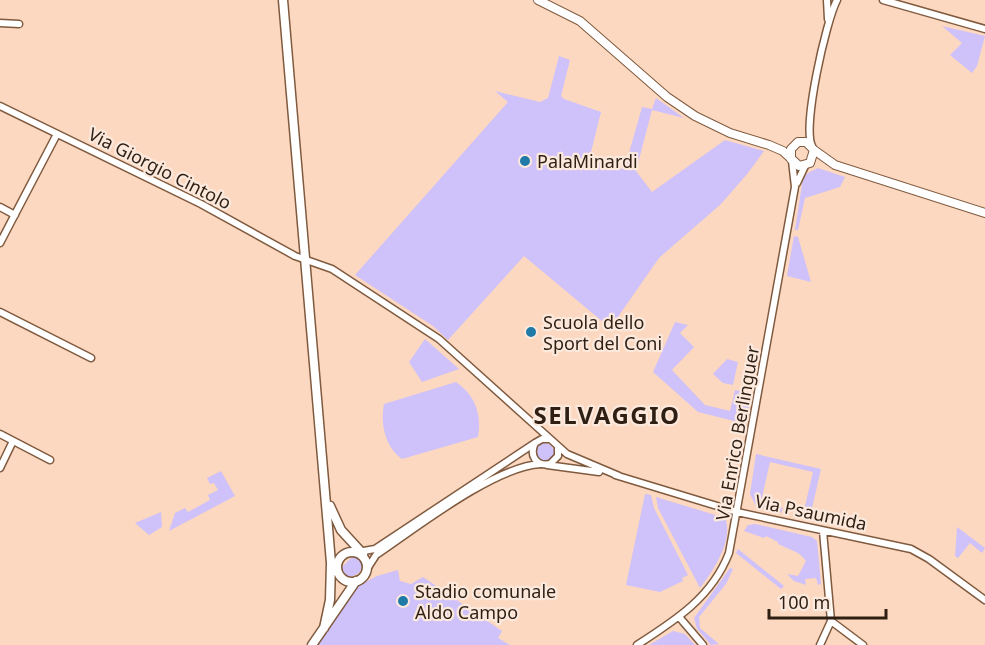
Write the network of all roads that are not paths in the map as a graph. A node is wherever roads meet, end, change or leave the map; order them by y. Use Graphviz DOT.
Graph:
graph roads {
  1 [pos="283,0"];
  2 [pos="538,0"];
  3 [pos="827,0"];
  4 [pos="837,0"];
  5 [pos="883,0"];
  6 [pos="0,23"];
  7 [pos="828,23"];
  8 [pos="20,24"];
  9 [pos="985,29"];
  10 [pos="0,106"];
  11 [pos="808,123"];
  12 [pos="57,134"];
  13 [pos="796,143"];
  14 [pos="769,145"];
  15 [pos="813,149"];
  16 [pos="791,160"];
  17 [pos="835,165"];
  18 [pos="806,166"];
  19 [pos="795,187"];
  20 [pos="0,207"];
  21 [pos="985,213"];
  22 [pos="15,215"];
  23 [pos="0,243"];
  24 [pos="306,260"];
  25 [pos="0,312"];
  26 [pos="91,358"];
  27 [pos="0,434"];
  28 [pos="550,439"];
  29 [pos="14,441"];
  30 [pos="535,443"];
  31 [pos="558,448"];
  32 [pos="50,460"];
  33 [pos="544,464"];
  34 [pos="0,468"];
  35 [pos="619,476"];
  36 [pos="326,495"];
  37 [pos="737,512"];
  38 [pos="823,531"];
  39 [pos="362,554"];
  40 [pos="367,569"];
  41 [pos="334,570"];
  42 [pos="357,581"];
  43 [pos="985,600"];
  44 [pos="680,618"];
  45 [pos="831,621"];
  46 [pos="324,628"];
  47 [pos="312,645"];
  48 [pos="637,645"];
  49 [pos="703,645"];
  50 [pos="820,645"];
  51 [pos="863,645"];
  1 -- 24 [label="main road"];
  2 -- 14 [label="street"];
  3 -- 7 [label="street"];
  4 -- 7 [label="street"];
  5 -- 9 [label="street"];
  6 -- 8 [label="street"];
  7 -- 11 [label="street"];
  10 -- 12 [label="street, Via Giorgio Cintolo"];
  11 -- 13 [label="street"];
  11 -- 15 [label="street"];
  12 -- 22 [label="street"];
  12 -- 24 [label="street, Via Giorgio Cintolo"];
  13 -- 14 [label="street"];
  13 -- 15 [label="street"];
  13 -- 16 [label="street"];
  14 -- 16 [label="street"];
  15 -- 17 [label="street"];
  15 -- 18 [label="street"];
  16 -- 18 [label="street"];
  16 -- 19 [label="street"];
  17 -- 18 [label="street"];
  17 -- 21 [label="street"];
  18 -- 19 [label="street"];
  19 -- 37 [label="street, Via Enrico Berlinguer"];
  20 -- 22 [label="street"];
  22 -- 23 [label="street"];
  24 -- 28 [label="street, Via Giorgio Cintolo"];
  24 -- 36 [label="main road"];
  25 -- 26 [label="street"];
  27 -- 29 [label="street"];
  28 -- 30 [label="street"];
  28 -- 31 [label="street"];
  29 -- 32 [label="street"];
  29 -- 34 [label="street"];
  30 -- 33 [label="street"];
  30 -- 39 [label="street"];
  31 -- 33 [label="street"];
  31 -- 35 [label="street"];
  33 -- 35 [label="street"];
  33 -- 40 [label="street"];
  35 -- 37 [label="street, Via Psaumida"];
  36 -- 39 [label="main road"];
  36 -- 41 [label="main road"];
  37 -- 38 [label="street, Via Psaumida"];
  37 -- 44 [label="street, Via Enrico Berlinguer"];
  38 -- 43 [label="street, Via Psaumida"];
  38 -- 45 [label="street"];
  39 -- 40 [label="main road"];
  39 -- 41 [label="main road"];
  40 -- 42 [label="main road"];
  41 -- 42 [label="main road"];
  41 -- 46 [label="main road"];
  42 -- 46 [label="main road"];
  44 -- 48 [label="street, Via Enrico Berlinguer"];
  44 -- 49 [label="street"];
  45 -- 50 [label="street"];
  45 -- 51 [label="street"];
  46 -- 47 [label="main road"];
}
